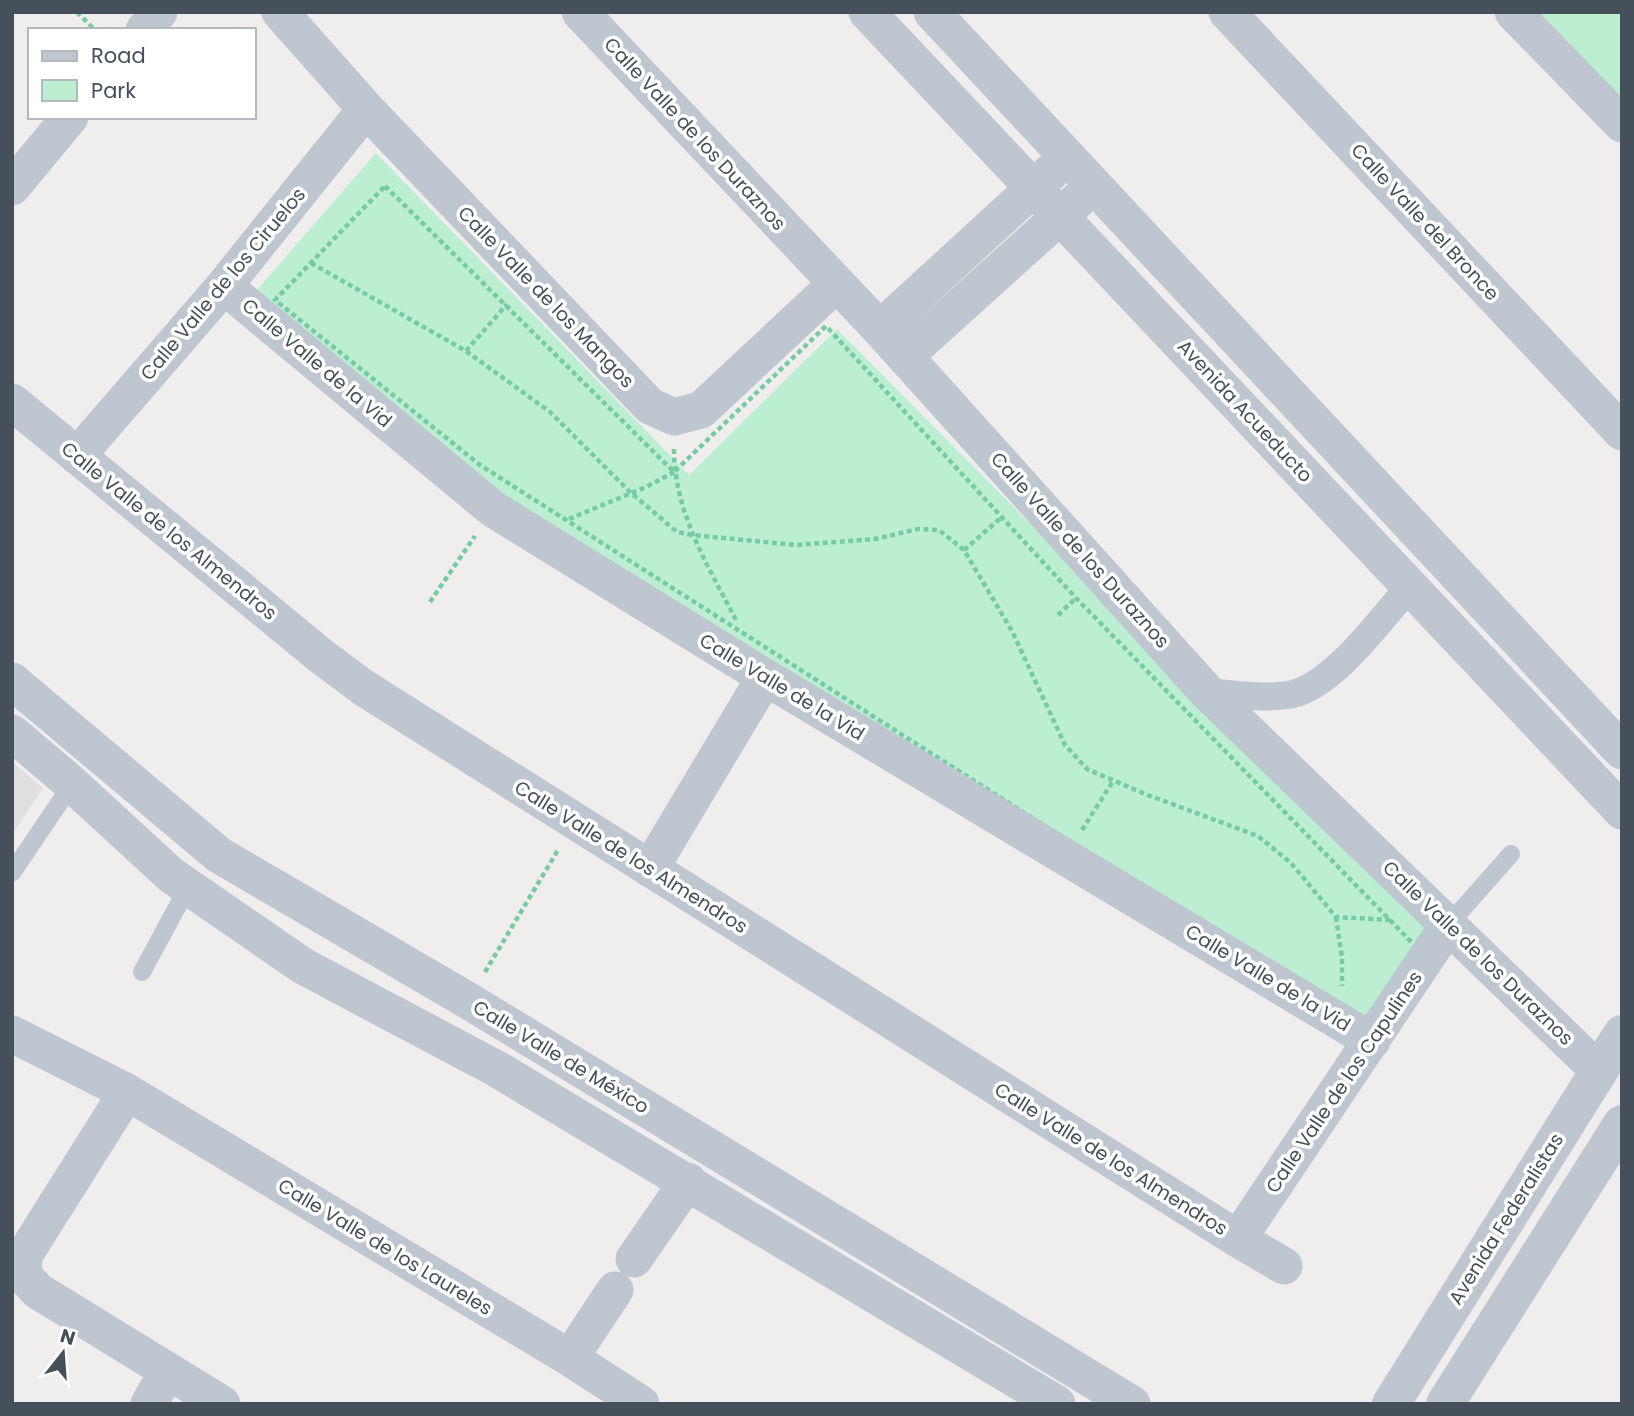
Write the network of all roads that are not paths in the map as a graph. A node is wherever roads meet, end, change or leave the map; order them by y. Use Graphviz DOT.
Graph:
graph roads {
  1 [pos="159,12"];
  2 [pos="280,12"];
  3 [pos="580,12"];
  4 [pos="867,12"];
  5 [pos="932,12"];
  6 [pos="1227,12"];
  7 [pos="1513,12"];
  8 [pos="146,28"];
  9 [pos="366,109"];
  10 [pos="68,119"];
  11 [pos="1622,124"];
  12 [pos="1067,157"];
  13 [pos="12,187"];
  14 [pos="1095,187"];
  15 [pos="1034,188"];
  16 [pos="1060,215"];
  17 [pos="836,284"];
  18 [pos="224,286"];
  19 [pos="880,329"];
  20 [pos="905,356"];
  21 [pos="12,402"];
  22 [pos="1622,432"];
  23 [pos="77,456"];
  24 [pos="1410,586"];
  25 [pos="748,656"];
  26 [pos="12,681"];
  27 [pos="1207,692"];
  28 [pos="12,733"];
  29 [pos="1622,751"];
  30 [pos="72,784"];
  31 [pos="1622,811"];
  32 [pos="1511,854"];
  33 [pos="650,869"];
  34 [pos="12,873"];
  35 [pos="188,887"];
  36 [pos="1449,924"];
  37 [pos="142,972"];
  38 [pos="520,1032"];
  39 [pos="12,1034"];
  40 [pos="1622,1034"];
  41 [pos="1372,1041"];
  42 [pos="497,1069"];
  43 [pos="1598,1070"];
  44 [pos="127,1092"];
  45 [pos="1622,1124"];
  46 [pos="688,1181"];
  47 [pos="1238,1240"];
  48 [pos="634,1259"];
  49 [pos="1284,1266"];
  50 [pos="615,1290"];
  51 [pos="570,1358"];
  52 [pos="167,1371"];
  53 [pos="149,1404"];
  54 [pos="222,1404"];
  55 [pos="641,1404"];
  56 [pos="1057,1404"];
  57 [pos="1132,1404"];
  58 [pos="1391,1404"];
  59 [pos="1445,1404"];
  1 -- 8 [label="street"];
  2 -- 9 [label="street, Calle Valle de los Mangos"];
  3 -- 17 [label="street, Calle Valle de los Duraznos"];
  4 -- 15 [label="street, Avenida Acueducto"];
  5 -- 12 [label="street"];
  6 -- 22 [label="street, Calle Valle del Bronce"];
  7 -- 11 [label="street"];
  9 -- 17 [label="street, Calle Valle de los Mangos"];
  9 -- 18 [label="street, Calle Valle de los Ciruelos"];
  10 -- 13 [label="street"];
  12 -- 14 [label="street"];
  12 -- 15 [label="street"];
  14 -- 16 [label="street"];
  14 -- 29 [label="street"];
  15 -- 16 [label="street, Avenida Acueducto"];
  15 -- 19 [label="street"];
  16 -- 20 [label="street"];
  16 -- 24 [label="street, Avenida Acueducto"];
  17 -- 19 [label="street, Calle Valle de los Duraznos"];
  18 -- 23 [label="street, Calle Valle de los Ciruelos"];
  18 -- 25 [label="street, Calle Valle de la Vid"];
  19 -- 20 [label="street, Calle Valle de los Duraznos"];
  20 -- 27 [label="street, Calle Valle de los Duraznos"];
  21 -- 23 [label="street, Calle Valle de los Almendros"];
  23 -- 33 [label="street, Calle Valle de los Almendros"];
  24 -- 27 [label="street"];
  24 -- 31 [label="street, Avenida Acueducto"];
  25 -- 33 [label="street"];
  25 -- 41 [label="street, Calle Valle de la Vid"];
  26 -- 38 [label="street, Calle Valle de México"];
  27 -- 36 [label="street, Calle Valle de los Duraznos"];
  28 -- 30 [label="street"];
  30 -- 34 [label="lane"];
  30 -- 35 [label="street"];
  32 -- 36 [label="lane"];
  33 -- 47 [label="street, Calle Valle de los Almendros"];
  35 -- 37 [label="lane"];
  35 -- 42 [label="street"];
  36 -- 41 [label="street, Calle Valle de los Capulines"];
  36 -- 43 [label="street, Calle Valle de los Duraznos"];
  38 -- 42 [label="street"];
  38 -- 57 [label="street, Calle Valle de México"];
  39 -- 44 [label="street, Calle Valle de los Laureles"];
  40 -- 43 [label="street, Avenida Federalistas"];
  41 -- 47 [label="street, Calle Valle de los Capulines"];
  42 -- 46 [label="street"];
  43 -- 58 [label="street, Avenida Federalistas"];
  44 -- 51 [label="street, Calle Valle de los Laureles"];
  44 -- 52 [label="street"];
  45 -- 59 [label="street"];
  46 -- 48 [label="street"];
  46 -- 56 [label="street"];
  47 -- 49 [label="street, Calle Valle de los Almendros"];
  50 -- 51 [label="street"];
  51 -- 55 [label="street, Calle Valle de los Laureles"];
  52 -- 53 [label="street"];
  52 -- 54 [label="street"];
}
